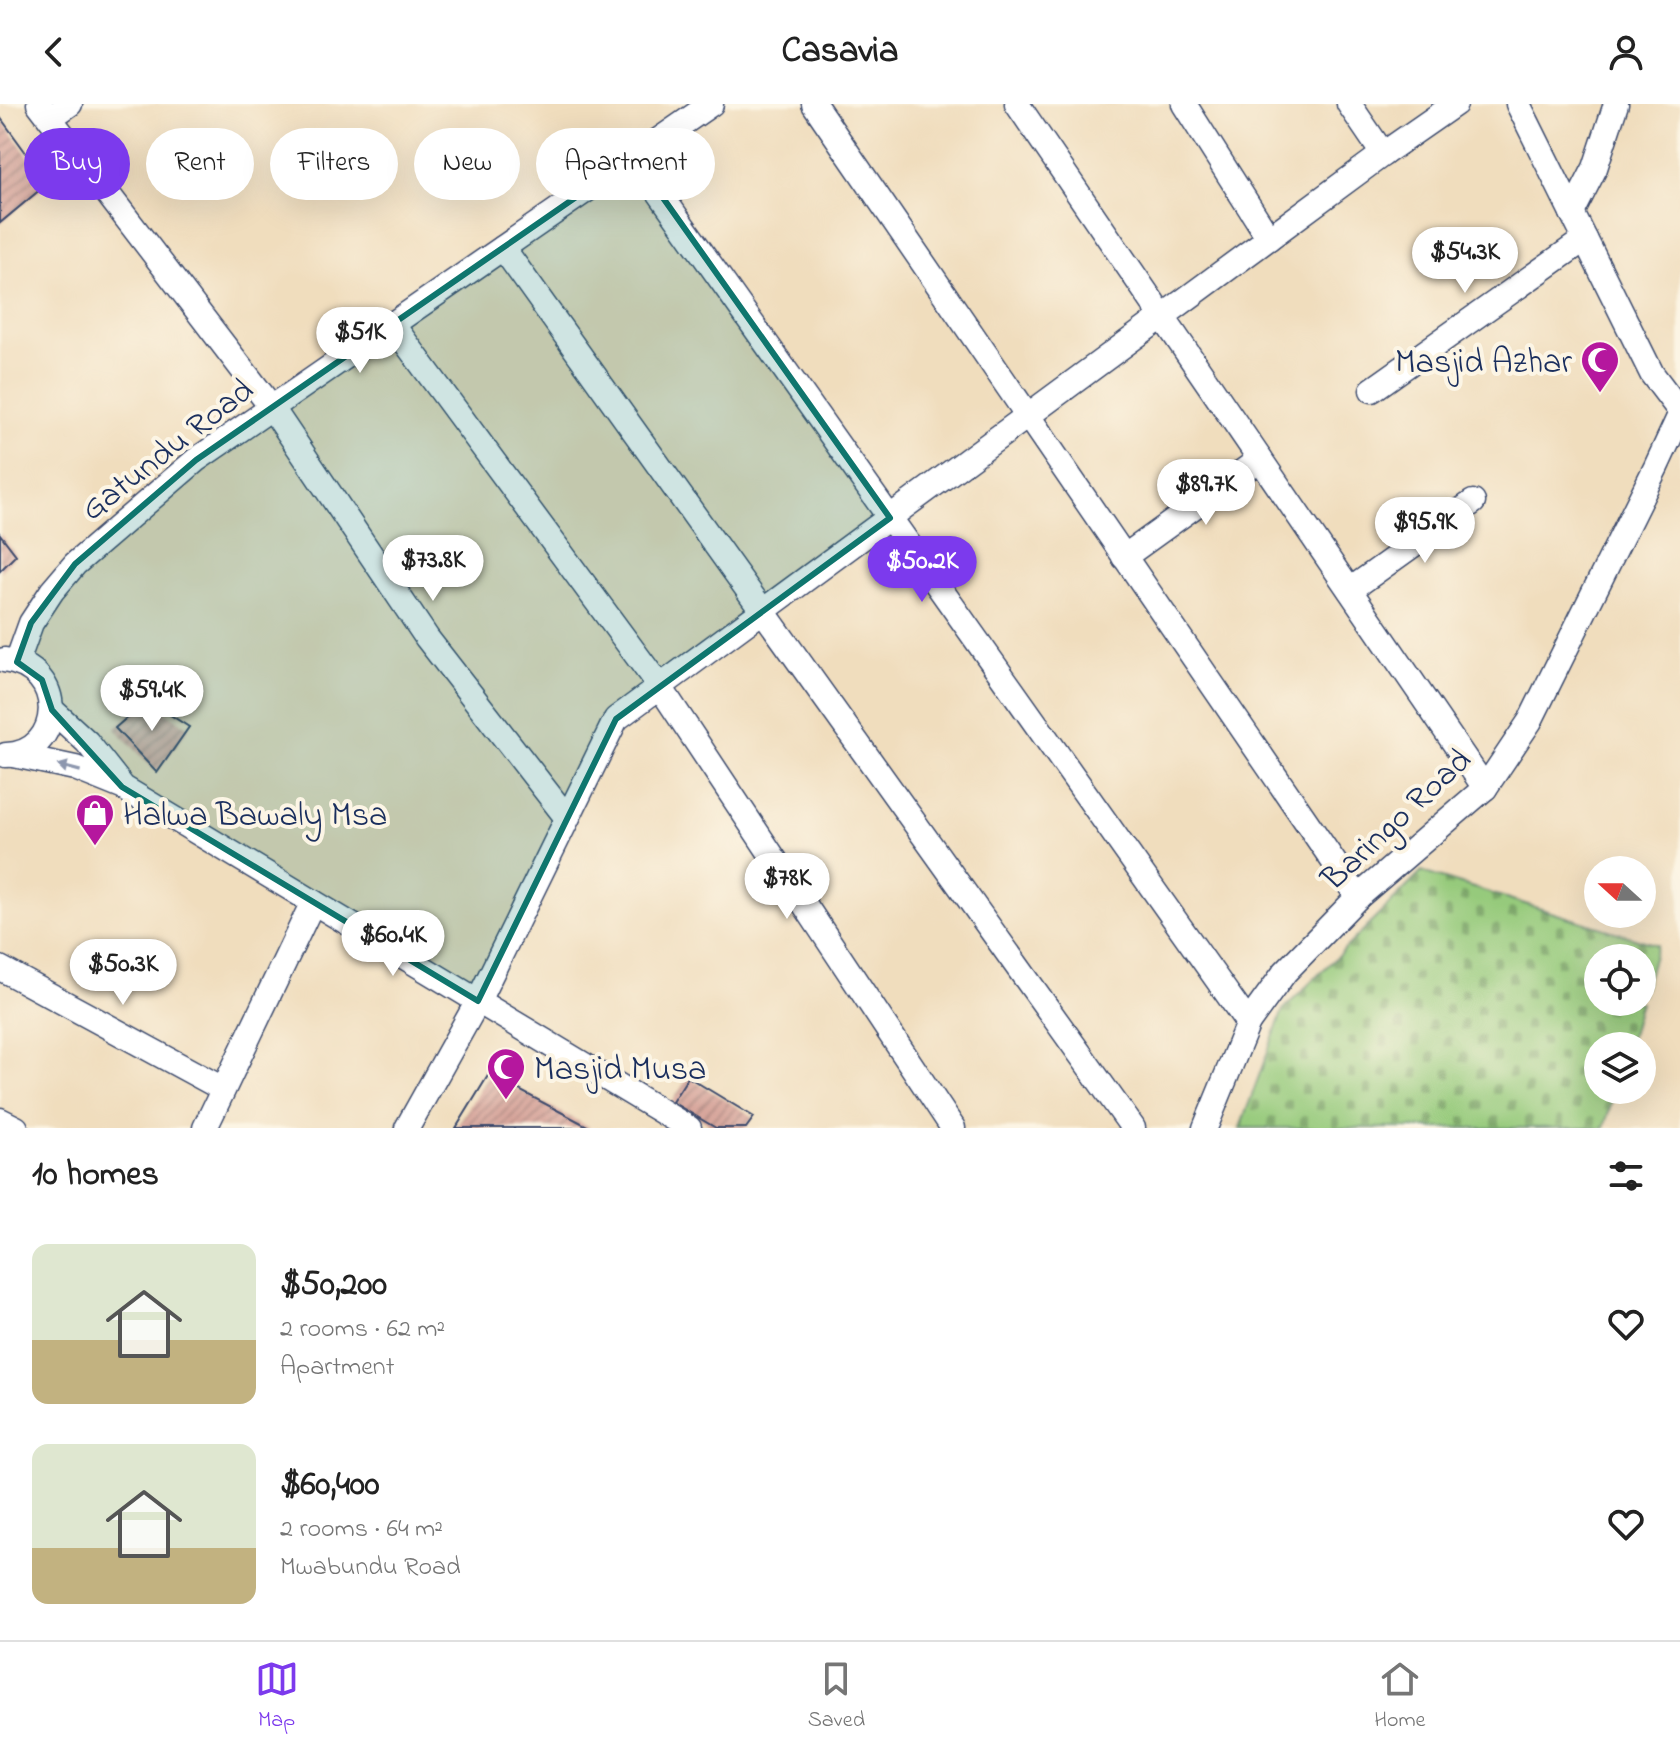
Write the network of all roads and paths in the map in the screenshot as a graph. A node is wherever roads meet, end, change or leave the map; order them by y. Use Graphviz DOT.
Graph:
graph roads {
  1 [pos="711,104"];
  2 [pos="814,104"];
  3 [pos="1017,104"];
  4 [pos="1184,104"];
  5 [pos="1349,104"];
  6 [pos="1455,104"];
  7 [pos="1518,104"];
  8 [pos="1616,104"];
  9 [pos="53,109"];
  10 [pos="676,128"];
  11 [pos="1383,154"];
  12 [pos="1595,168"];
  13 [pos="1555,179"];
  14 [pos="572,200"];
  15 [pos="664,200"];
  16 [pos="1572,213"];
  17 [pos="1269,238"];
  18 [pos="1585,239"];
  19 [pos="503,248"];
  20 [pos="1163,316"];
  21 [pos="392,324"];
  22 [pos="1372,390"];
  23 [pos="272,408"];
  24 [pos="1680,413"];
  25 [pos="1028,416"];
  26 [pos="1260,459"];
  27 [pos="1473,502"];
  28 [pos="890,518"];
  29 [pos="1124,557"];
  30 [pos="1350,590"];
  31 [pos="763,611"];
  32 [pos="8,661"];
  33 [pos="660,687"];
  34 [pos="52,710"];
  35 [pos="7,755"];
  36 [pos="122,787"];
  37 [pos="1485,788"];
  38 [pos="567,818"];
  39 [pos="1358,897"];
  40 [pos="313,902"];
  41 [pos="0,968"];
  42 [pos="478,1001"];
  43 [pos="1248,1023"];
  44 [pos="223,1089"];
  45 [pos="0,1120"];
  46 [pos="16,1128"];
  47 [pos="205,1128"];
  48 [pos="407,1128"];
  49 [pos="689,1128"];
  50 [pos="953,1128"];
  51 [pos="1133,1128"];
  52 [pos="1205,1128"];
  1 -- 10 [label="street, Gatundu Road"];
  2 -- 25 [label="street"];
  3 -- 20 [label="street"];
  4 -- 17 [label="street"];
  5 -- 11 [label="street"];
  6 -- 11 [label="street"];
  7 -- 13 [label="street"];
  8 -- 12 [label="street"];
  9 -- 23 [label="street"];
  11 -- 17 [label="street"];
  12 -- 13 [label="street"];
  12 -- 16 [label="street"];
  13 -- 16 [label="street"];
  14 -- 19 [label="street, Gatundu Road"];
  15 -- 28 [label="street"];
  16 -- 18 [label="street"];
  17 -- 20 [label="street"];
  18 -- 22 [label="street"];
  18 -- 24 [label="street"];
  19 -- 21 [label="street, Gatundu Road"];
  19 -- 31 [label="street"];
  20 -- 25 [label="street"];
  20 -- 26 [label="street"];
  21 -- 23 [label="street, Gatundu Road"];
  21 -- 33 [label="street"];
  23 -- 32 [label="street, Gatundu Road"];
  23 -- 38 [label="street"];
  24 -- 37 [label="street, Baringo Road"];
  25 -- 28 [label="street"];
  25 -- 29 [label="street"];
  26 -- 29 [label="street"];
  26 -- 30 [label="street"];
  27 -- 30 [label="street"];
  28 -- 31 [label="street"];
  28 -- 43 [label="street"];
  29 -- 39 [label="street"];
  30 -- 37 [label="street"];
  31 -- 33 [label="street"];
  31 -- 51 [label="street"];
  32 -- 34 [label="street"];
  33 -- 38 [label="street"];
  33 -- 50 [label="street"];
  34 -- 35 [label="street"];
  34 -- 36 [label="street"];
  36 -- 35 [label="street, one-way"];
  36 -- 40 [label="street"];
  37 -- 39 [label="street, Baringo Road"];
  38 -- 42 [label="street"];
  39 -- 43 [label="street, Baringo Road"];
  40 -- 42 [label="street"];
  40 -- 44 [label="street"];
  41 -- 44 [label="street"];
  42 -- 48 [label="street"];
  42 -- 49 [label="street"];
  43 -- 52 [label="street, Baringo Road"];
  44 -- 47 [label="street"];
  45 -- 46 [label="street"];
}
